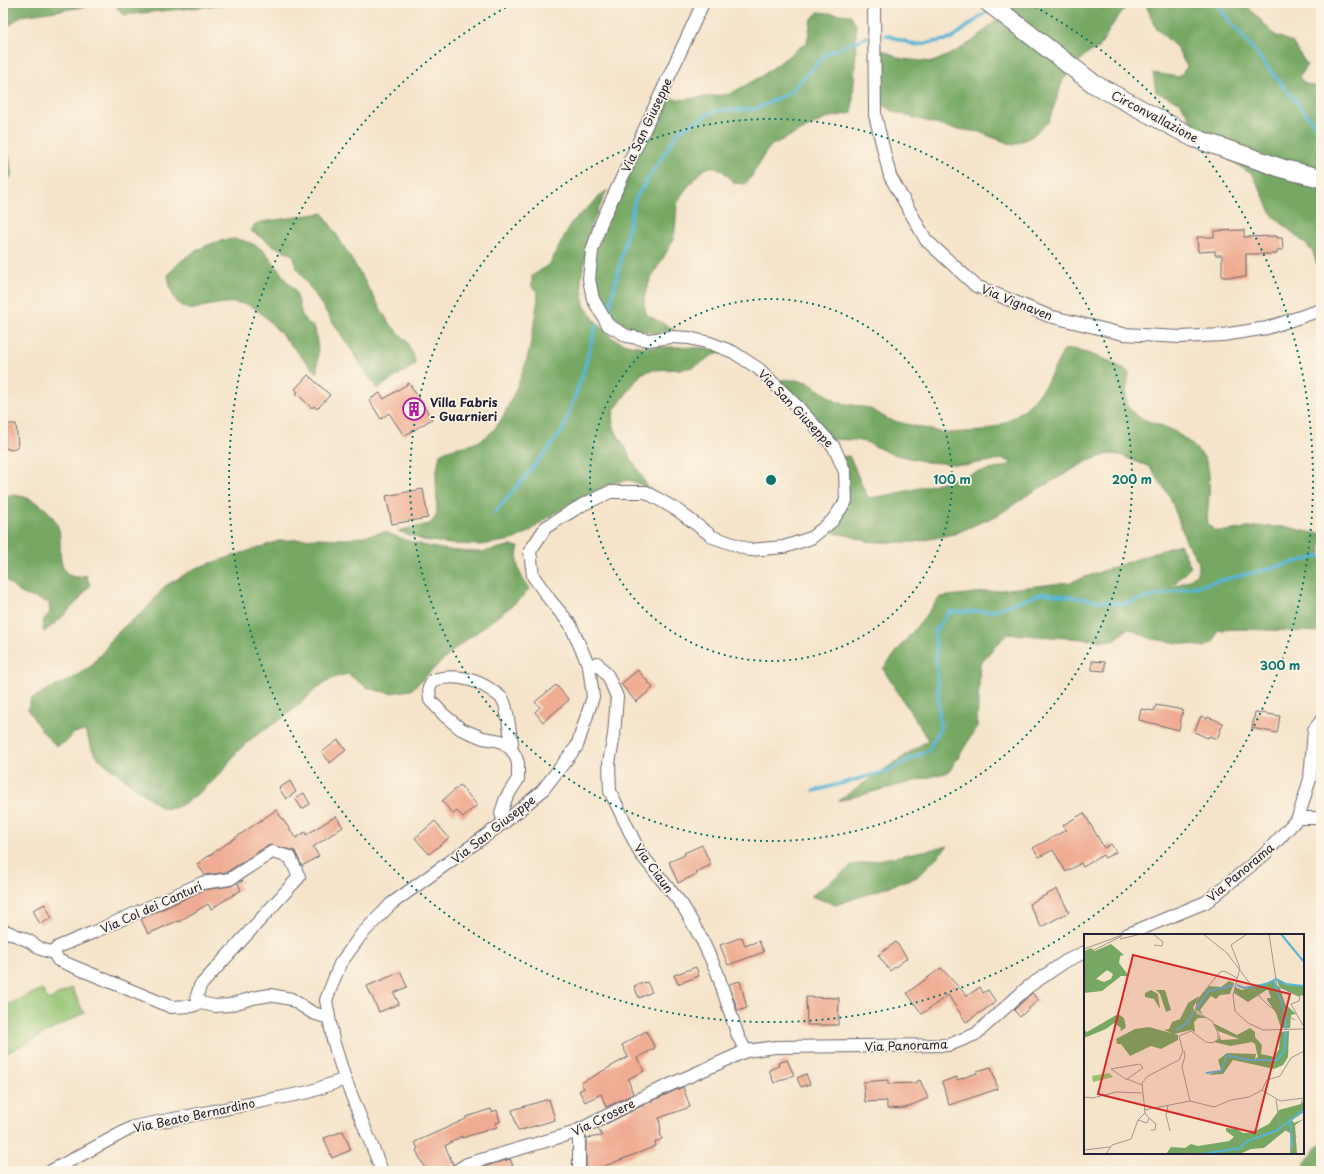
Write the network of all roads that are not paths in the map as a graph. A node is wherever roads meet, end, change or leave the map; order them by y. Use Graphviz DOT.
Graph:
graph roads {
  1 [pos="703,3"];
  2 [pos="874,3"];
  3 [pos="989,3"];
  4 [pos="1321,178"];
  5 [pos="1321,310"];
  6 [pos="589,666"];
  7 [pos="1321,722"];
  8 [pos="511,749"];
  9 [pos="1298,818"];
  10 [pos="1321,818"];
  11 [pos="504,823"];
  12 [pos="3,930"];
  13 [pos="1128,934"];
  14 [pos="1084,952"];
  15 [pos="54,953"];
  16 [pos="200,1003"];
  17 [pos="329,1018"];
  18 [pos="746,1051"];
  19 [pos="346,1079"];
  20 [pos="579,1130"];
  21 [pos="51,1171"];
  22 [pos="382,1171"];
  23 [pos="456,1171"];
  24 [pos="579,1171"];
  1 -- 6 [label="street, Via San Giuseppe"];
  2 -- 5 [label="street, Via Vignaven"];
  3 -- 4 [label="highway, Circonvallazione"];
  6 -- 11 [label="street, Via San Giuseppe"];
  6 -- 18 [label="street, Via Ciaun"];
  7 -- 9 [label="street, Via Panorama"];
  8 -- 8 [label="street"];
  8 -- 11 [label="street"];
  9 -- 10 [label="street"];
  9 -- 13 [label="street, Via Panorama"];
  11 -- 17 [label="street, Via San Giuseppe"];
  12 -- 15 [label="street"];
  14 -- 18 [label="street, Via Panorama"];
  15 -- 16 [label="street"];
  15 -- 16 [label="street, Via Col dei Canturi"];
  16 -- 17 [label="street"];
  17 -- 19 [label="street, Via San Giuseppe"];
  18 -- 20 [label="street, Via Crosere"];
  19 -- 21 [label="street, Via Beato Bernardino"];
  19 -- 22 [label="street, Via San Giuseppe"];
  20 -- 23 [label="street, Via Crosere"];
  20 -- 24 [label="street"];
}
